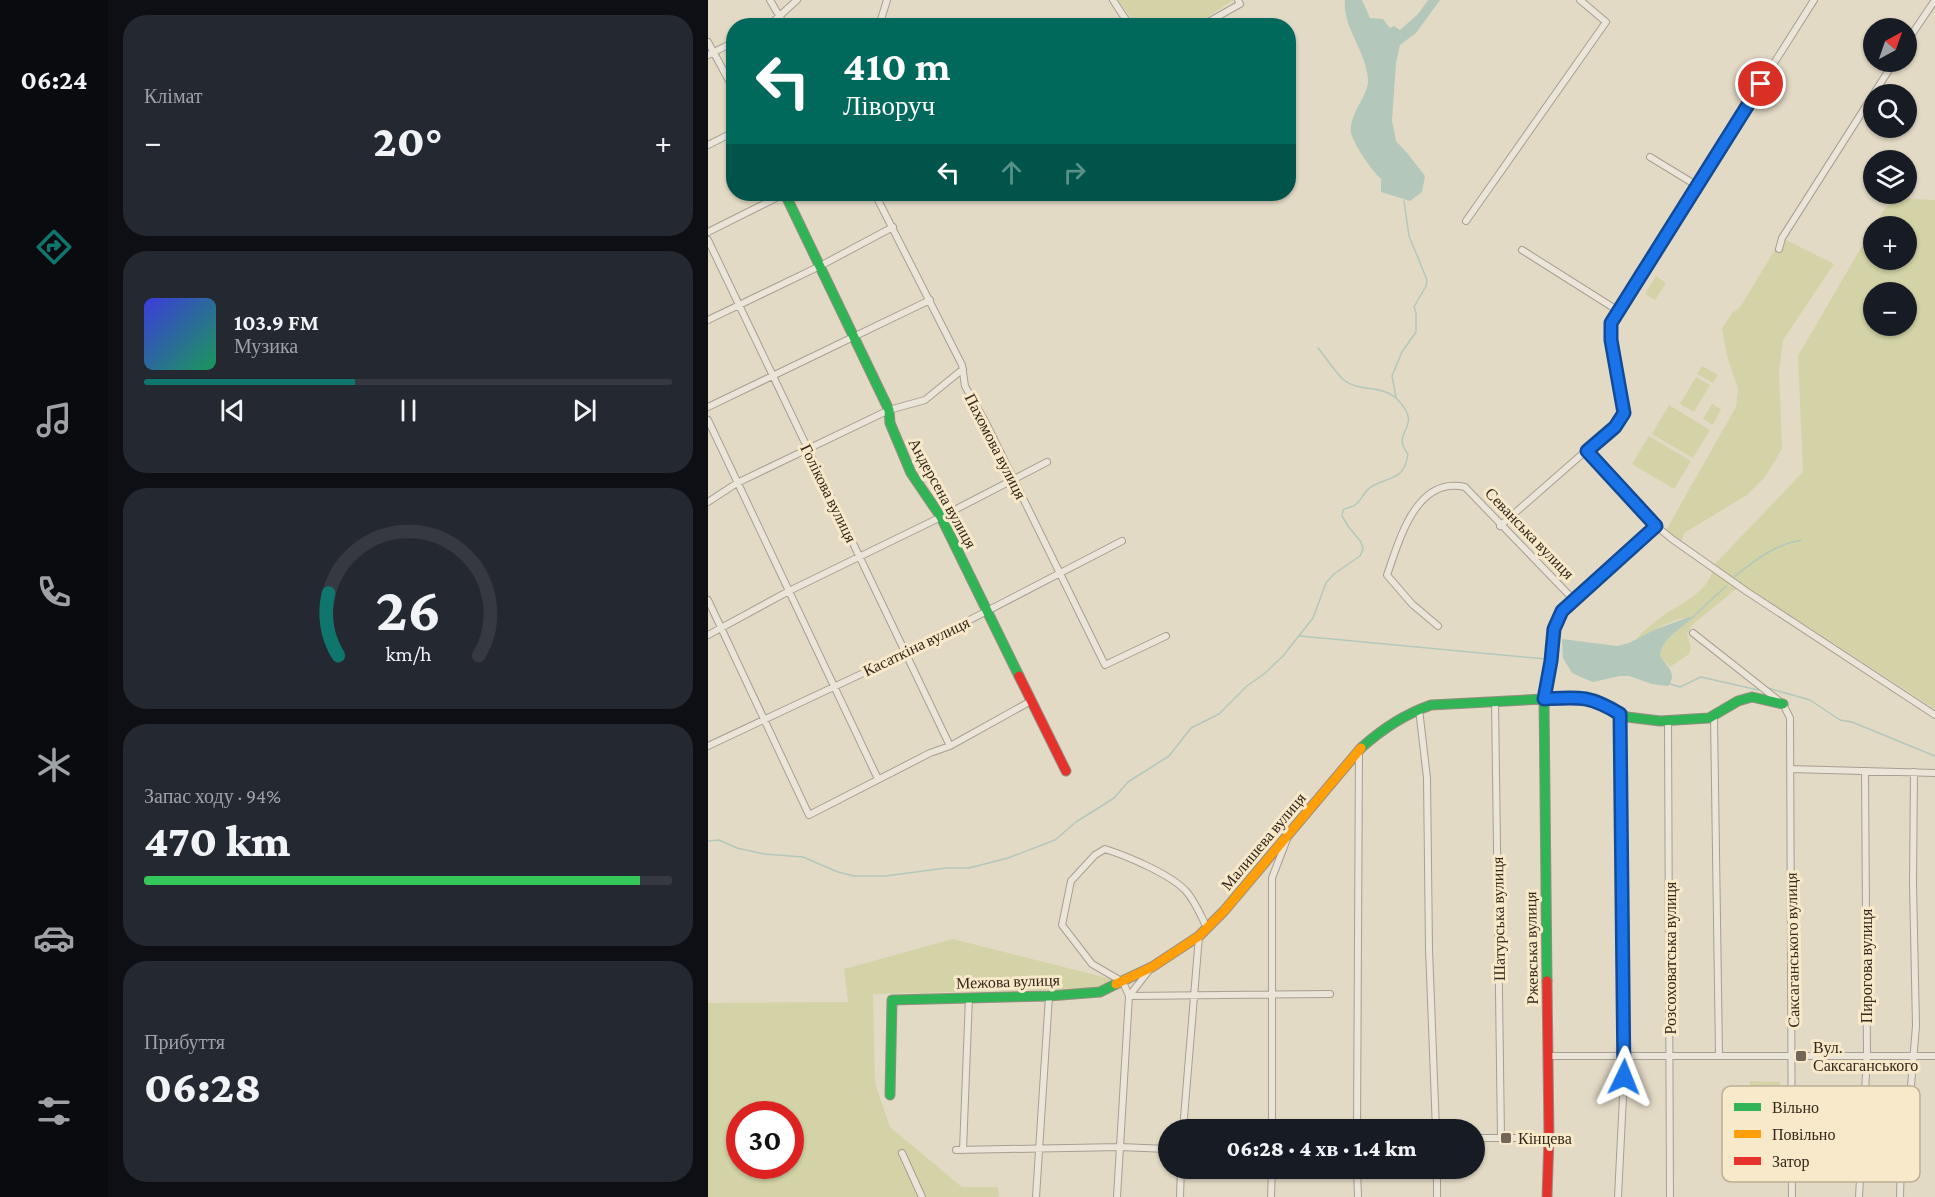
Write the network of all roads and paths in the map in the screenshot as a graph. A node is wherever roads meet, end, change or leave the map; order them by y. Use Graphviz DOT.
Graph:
graph roads {
  1 [pos="770,0"];
  2 [pos="797,0"];
  3 [pos="888,0"];
  4 [pos="1113,0"];
  5 [pos="1238,0"];
  6 [pos="1580,0"];
  7 [pos="1814,0"];
  8 [pos="1935,0"];
  9 [pos="779,16"];
  10 [pos="776,18"];
  11 [pos="882,18"];
  12 [pos="1125,18"];
  13 [pos="1215,18"];
  14 [pos="1917,27"];
  15 [pos="708,42"];
  16 [pos="726,46"];
  17 [pos="711,54"];
  18 [pos="1888,72"];
  19 [pos="726,77"];
  20 [pos="726,136"];
  21 [pos="708,144"];
  22 [pos="1650,158"];
  23 [pos="1696,185"];
  24 [pos="771,201"];
  25 [pos="788,201"];
  26 [pos="879,201"];
  27 [pos="1466,222"];
  28 [pos="893,227"];
  29 [pos="708,232"];
  30 [pos="708,240"];
  31 [pos="1779,249"];
  32 [pos="1522,250"];
  33 [pos="820,266"];
  34 [pos="930,300"];
  35 [pos="739,305"];
  36 [pos="1617,310"];
  37 [pos="708,320"];
  38 [pos="855,338"];
  39 [pos="963,369"];
  40 [pos="773,376"];
  41 [pos="708,407"];
  42 [pos="889,410"];
  43 [pos="708,420"];
  44 [pos="808,450"];
  45 [pos="1587,451"];
  46 [pos="1047,462"];
  47 [pos="1014,480"];
  48 [pos="737,483"];
  49 [pos="708,502"];
  50 [pos="941,517"];
  51 [pos="1500,526"];
  52 [pos="1656,526"];
  53 [pos="1122,541"];
  54 [pos="860,557"];
  55 [pos="1060,572"];
  56 [pos="789,591"];
  57 [pos="1573,599"];
  58 [pos="708,600"];
  59 [pos="987,610"];
  60 [pos="1438,626"];
  61 [pos="721,628"];
  62 [pos="1693,633"];
  63 [pos="708,635"];
  64 [pos="1166,636"];
  65 [pos="906,653"];
  66 [pos="834,685"];
  67 [pos="1544,699"];
  68 [pos="1031,701"];
  69 [pos="1495,701"];
  70 [pos="1783,704"];
  71 [pos="1419,709"];
  72 [pos="1620,714"];
  73 [pos="1935,715"];
  74 [pos="1714,717"];
  75 [pos="766,720"];
  76 [pos="1668,720"];
  77 [pos="708,746"];
  78 [pos="950,746"];
  79 [pos="1359,749"];
  80 [pos="1343,768"];
  81 [pos="1358,769"];
  82 [pos="1790,769"];
  83 [pos="1066,771"];
  84 [pos="1865,771"];
  85 [pos="1914,772"];
  86 [pos="1935,773"];
  87 [pos="878,779"];
  88 [pos="1288,836"];
  89 [pos="1259,871"];
  90 [pos="1272,879"];
  91 [pos="1207,928"];
  92 [pos="1199,936"];
  93 [pos="1152,967"];
  94 [pos="1123,982"];
  95 [pos="1195,994"];
  96 [pos="1330,994"];
  97 [pos="1049,996"];
  98 [pos="1129,996"];
  99 [pos="1273,996"];
  100 [pos="969,998"];
  101 [pos="1671,1055"];
  102 [pos="1719,1055"];
  103 [pos="1548,1056"];
  104 [pos="1625,1056"];
  105 [pos="1793,1056"];
  106 [pos="1867,1056"];
  107 [pos="1913,1056"];
  108 [pos="1935,1056"];
  109 [pos="1793,1086"];
  110 [pos="1865,1086"];
  111 [pos="1911,1086"];
  112 [pos="890,1095"];
  113 [pos="1184,1119"];
  114 [pos="1272,1119"];
  115 [pos="1357,1119"];
  116 [pos="1436,1119"];
  117 [pos="1485,1138"];
  118 [pos="1501,1138"];
  119 [pos="1549,1138"];
  120 [pos="1120,1147"];
  121 [pos="1038,1148"];
  122 [pos="1158,1149"];
  123 [pos="902,1152"];
  124 [pos="1181,1179"];
  125 [pos="1272,1179"];
  126 [pos="1357,1179"];
  127 [pos="1437,1179"];
  128 [pos="1792,1182"];
  129 [pos="1860,1182"];
  130 [pos="1900,1182"];
  131 [pos="922,1197"];
  132 [pos="1036,1197"];
  133 [pos="1117,1197"];
  134 [pos="1180,1197"];
  135 [pos="1271,1197"];
  136 [pos="1358,1197"];
  137 [pos="1437,1197"];
  138 [pos="1547,1197"];
  139 [pos="1618,1197"];
  140 [pos="1670,1197"];
  141 [pos="1792,1197"];
  142 [pos="1859,1197"];
  143 [pos="1900,1197"];
  1 -- 9 [label="street"];
  2 -- 9 [label="street"];
  3 -- 11 [label="street"];
  4 -- 12 [label="street"];
  5 -- 13 [label="street"];
  6 -- 27 [label="street"];
  7 -- 23 [label="street"];
  8 -- 14 [label="street"];
  9 -- 10 [label="street"];
  15 -- 17 [label="street"];
  16 -- 17 [label="street"];
  17 -- 19 [label="street"];
  18 -- 31 [label="street"];
  20 -- 21 [label="street"];
  22 -- 23 [label="street"];
  23 -- 36 [label="street"];
  24 -- 29 [label="street"];
  25 -- 33 [label="street, Андерсена вулиця"];
  26 -- 28 [label="street, Пахомова вулиця"];
  28 -- 33 [label="street"];
  28 -- 34 [label="street, Пахомова вулиця"];
  30 -- 35 [label="street, Голікова вулиця"];
  32 -- 36 [label="street"];
  33 -- 35 [label="street"];
  33 -- 38 [label="street, Андерсена вулиця"];
  34 -- 38 [label="street"];
  34 -- 39 [label="street, Пахомова вулиця"];
  35 -- 37 [label="street"];
  35 -- 40 [label="street, Голікова вулиця"];
  36 -- 45 [label="street"];
  38 -- 40 [label="street"];
  38 -- 42 [label="street, Андерсена вулиця"];
  39 -- 42 [label="street"];
  39 -- 47 [label="street, Пахомова вулиця"];
  40 -- 41 [label="street"];
  40 -- 44 [label="street, Голікова вулиця"];
  42 -- 44 [label="street"];
  42 -- 50 [label="street, Андерсена вулиця"];
  43 -- 48 [label="street"];
  44 -- 48 [label="street"];
  44 -- 54 [label="street, Голікова вулиця"];
  45 -- 51 [label="street"];
  45 -- 52 [label="street"];
  46 -- 47 [label="street"];
  47 -- 50 [label="street"];
  47 -- 55 [label="street, Пахомова вулиця"];
  48 -- 49 [label="street"];
  48 -- 56 [label="street"];
  50 -- 54 [label="street"];
  50 -- 59 [label="street, Андерсена вулиця"];
  51 -- 57 [label="street, Севанська вулиця"];
  51 -- 60 [label="street, Севанська вулиця"];
  52 -- 57 [label="street, Севанська вулиця"];
  52 -- 73 [label="street"];
  53 -- 55 [label="street, Касаткіна вулиця"];
  54 -- 56 [label="street"];
  54 -- 65 [label="street, Голікова вулиця"];
  55 -- 59 [label="street, Касаткіна вулиця"];
  55 -- 64 [label="street, Пахомова вулиця"];
  56 -- 61 [label="street"];
  56 -- 66 [label="street"];
  57 -- 67 [label="street, Севанська вулиця"];
  58 -- 61 [label="street"];
  59 -- 65 [label="street, Касаткіна вулиця"];
  59 -- 68 [label="street, Андерсена вулиця"];
  61 -- 63 [label="street"];
  61 -- 75 [label="street"];
  62 -- 70 [label="street"];
  65 -- 66 [label="street, Касаткіна вулиця"];
  65 -- 78 [label="street, Голікова вулиця"];
  66 -- 75 [label="street, Касаткіна вулиця"];
  66 -- 87 [label="street"];
  67 -- 69 [label="street, Малишева вулиця"];
  67 -- 72 [label="street, Малишева вулиця"];
  67 -- 103 [label="street, Ржевська вулиця"];
  68 -- 78 [label="street"];
  68 -- 83 [label="street, Андерсена вулиця"];
  69 -- 71 [label="street, Малишева вулиця"];
  69 -- 118 [label="street, Шатурська вулиця"];
  70 -- 74 [label="street"];
  70 -- 82 [label="street, Саксаганського вулиця"];
  71 -- 79 [label="street, Малишева вулиця"];
  71 -- 116 [label="street"];
  72 -- 76 [label="street, Малишева вулиця"];
  72 -- 104 [label="street"];
  74 -- 76 [label="street, Малишева вулиця"];
  74 -- 102 [label="street"];
  75 -- 77 [label="street, Касаткіна вулиця"];
  75 -- 87 [label="street"];
  76 -- 101 [label="street, Розсоховатська вулиця"];
  78 -- 87 [label="street"];
  79 -- 80 [label="street, Малишева вулиця"];
  79 -- 81 [label="street"];
  80 -- 81 [label="street"];
  80 -- 88 [label="street, Малишева вулиця"];
  81 -- 115 [label="street"];
  82 -- 84 [label="street"];
  82 -- 105 [label="street, Саксаганського вулиця"];
  84 -- 85 [label="street"];
  84 -- 106 [label="street, Пирогова вулиця"];
  85 -- 86 [label="street"];
  85 -- 107 [label="street"];
  88 -- 89 [label="street, Малишева вулиця"];
  88 -- 90 [label="street"];
  89 -- 90 [label="street"];
  89 -- 91 [label="street, Малишева вулиця"];
  90 -- 99 [label="street"];
  91 -- 92 [label="street, Малишева вулиця"];
  91 -- 94 [label="street"];
  92 -- 93 [label="street, Малишева вулиця"];
  92 -- 95 [label="street"];
  93 -- 94 [label="street, Малишева вулиця"];
  93 -- 98 [label="street"];
  94 -- 97 [label="street, Межова вулиця"];
  94 -- 98 [label="street"];
  95 -- 98 [label="street"];
  95 -- 99 [label="street"];
  95 -- 113 [label="street"];
  96 -- 99 [label="street"];
  97 -- 100 [label="street, Межова вулиця"];
  97 -- 121 [label="street"];
  98 -- 120 [label="street"];
  99 -- 114 [label="street"];
  100 -- 112 [label="street, Межова вулиця"];
  100 -- 121 [label="street"];
  101 -- 102 [label="street"];
  101 -- 104 [label="street"];
  101 -- 140 [label="street, Розсоховатська вулиця"];
  102 -- 105 [label="street"];
  103 -- 104 [label="street"];
  103 -- 119 [label="street, Ржевська вулиця"];
  104 -- 139 [label="street"];
  105 -- 106 [label="street"];
  105 -- 109 [label="street, Саксаганського вулиця"];
  106 -- 107 [label="street"];
  106 -- 110 [label="street, Пирогова вулиця"];
  107 -- 108 [label="street"];
  107 -- 111 [label="street"];
  117 -- 118 [label="street"];
  118 -- 119 [label="street"];
  119 -- 138 [label="street, Ржевська вулиця"];
  120 -- 121 [label="street"];
  120 -- 122 [label="street"];
  120 -- 133 [label="street"];
  121 -- 132 [label="street"];
  123 -- 131 [label="street"];
  124 -- 134 [label="street"];
  125 -- 135 [label="street"];
  126 -- 136 [label="street"];
  127 -- 137 [label="street"];
  128 -- 141 [label="street, Саксаганського вулиця"];
  129 -- 142 [label="street, Пирогова вулиця"];
  130 -- 143 [label="street"];
}
